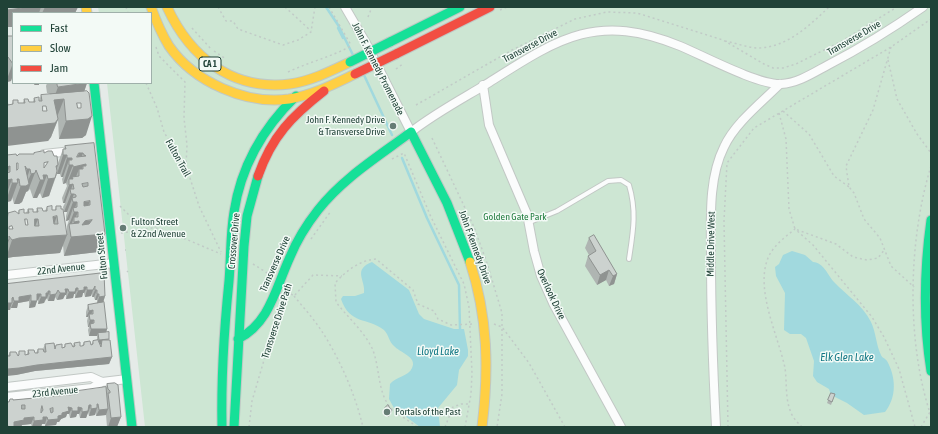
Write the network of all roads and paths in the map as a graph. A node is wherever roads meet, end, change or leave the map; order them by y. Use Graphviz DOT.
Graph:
graph roads {
  1 [pos="151,7"];
  2 [pos="167,7"];
  3 [pos="218,7"];
  4 [pos="285,7"];
  5 [pos="315,7"];
  6 [pos="329,7"];
  7 [pos="345,7"];
  8 [pos="372,7"];
  9 [pos="460,7"];
  10 [pos="490,7"];
  11 [pos="829,7"];
  12 [pos="897,7"];
  13 [pos="923,7"];
  14 [pos="368,17"];
  15 [pos="931,19"];
  16 [pos="189,25"];
  17 [pos="311,31"];
  18 [pos="154,41"];
  19 [pos="891,47"];
  20 [pos="228,60"];
  21 [pos="888,60"];
  22 [pos="285,74"];
  23 [pos="325,74"];
  24 [pos="94,84"];
  25 [pos="146,84"];
  26 [pos="780,84"];
  27 [pos="484,85"];
  28 [pos="331,87"];
  29 [pos="294,98"];
  30 [pos="783,111"];
  31 [pos="779,113"];
  32 [pos="411,132"];
  33 [pos="432,138"];
  34 [pos="78,150"];
  35 [pos="931,153"];
  36 [pos="38,154"];
  37 [pos="387,163"];
  38 [pos="185,167"];
  39 [pos="850,187"];
  40 [pos="120,206"];
  41 [pos="332,210"];
  42 [pos="931,220"];
  43 [pos="530,222"];
  44 [pos="157,228"];
  45 [pos="795,230"];
  46 [pos="111,234"];
  47 [pos="310,241"];
  48 [pos="885,249"];
  49 [pos="629,259"];
  50 [pos="249,262"];
  51 [pos="114,263"];
  52 [pos="7,275"];
  53 [pos="342,276"];
  54 [pos="273,277"];
  55 [pos="914,287"];
  56 [pos="228,290"];
  57 [pos="294,296"];
  58 [pos="283,297"];
  59 [pos="281,304"];
  60 [pos="485,322"];
  61 [pos="470,326"];
  62 [pos="502,327"];
  63 [pos="238,339"];
  64 [pos="931,371"];
  65 [pos="127,379"];
  66 [pos="102,382"];
  67 [pos="26,385"];
  68 [pos="7,387"];
  69 [pos="27,395"];
  70 [pos="7,397"];
  71 [pos="469,404"];
  72 [pos="221,409"];
  73 [pos="930,412"];
  74 [pos="132,427"];
  75 [pos="222,427"];
  76 [pos="234,427"];
  77 [pos="249,427"];
  78 [pos="363,427"];
  79 [pos="417,427"];
  80 [pos="445,427"];
  81 [pos="465,427"];
  82 [pos="482,427"];
  83 [pos="497,427"];
  84 [pos="565,427"];
  85 [pos="621,427"];
  86 [pos="716,427"];
  87 [pos="728,427"];
  88 [pos="802,427"];
  89 [pos="914,427"];
  90 [pos="921,427"];
  1 -- 29 [label="main road, CA 1"];
  2 -- 23 [label="main road, CA 1"];
  3 -- 17 [label="path"];
  4 -- 17 [label="path"];
  5 -- 17 [label="path"];
  6 -- 22 [label="path"];
  7 -- 32 [label="street, John F. Kennedy Promenade"];
  8 -- 14 [label="path"];
  9 -- 23 [label="main road, Crossover Drive / CA 1, bridge"];
  10 -- 28 [label="main road, Crossover Drive / CA 1, bridge"];
  11 -- 12 [label="path"];
  13 -- 26 [label="street, Transverse Drive"];
  15 -- 19 [label="path"];
  16 -- 20 [label="path"];
  18 -- 38 [label="path"];
  19 -- 21 [label="path"];
  19 -- 30 [label="path"];
  21 -- 35 [label="path"];
  21 -- 39 [label="path"];
  23 -- 29 [label="main road, Crossover Drive"];
  24 -- 46 [label="main road, Fulton Street"];
  25 -- 38 [label="path, Fulton Trail"];
  26 -- 27 [label="street, Transverse Drive"];
  26 -- 86 [label="street, Middle Drive West"];
  27 -- 32 [label="street, Transverse Drive"];
  27 -- 43 [label="street, Overlook Drive"];
  28 -- 29 [label="main road, Crossover Drive / CA 1"];
  28 -- 63 [label="main road, Crossover Drive"];
  29 -- 56 [label="main road, Crossover Drive"];
  30 -- 31 [label="path"];
  30 -- 39 [label="path"];
  31 -- 45 [label="path"];
  31 -- 87 [label="path"];
  32 -- 60 [label="main road, John F Kennedy Drive"];
  32 -- 63 [label="main road, Transverse Drive"];
  33 -- 62 [label="path"];
  34 -- 36 [label="street"];
  37 -- 61 [label="path"];
  38 -- 44 [label="path, Fulton Trail"];
  39 -- 48 [label="path"];
  40 -- 44 [label="path"];
  41 -- 47 [label="path"];
  42 -- 64 [label="main road"];
  43 -- 49 [label="lane"];
  43 -- 85 [label="street, Overlook Drive"];
  44 -- 46 [label="path"];
  45 -- 48 [label="path"];
  45 -- 88 [label="path"];
  45 -- 89 [label="path"];
  46 -- 51 [label="main road, Fulton Street"];
  48 -- 55 [label="path"];
  50 -- 54 [label="path"];
  51 -- 52 [label="street, 22nd Avenue"];
  51 -- 65 [label="main road, Fulton Street"];
  53 -- 57 [label="path"];
  53 -- 61 [label="path"];
  53 -- 79 [label="path"];
  56 -- 63 [label="main road"];
  56 -- 72 [label="main road, Crossover Drive"];
  57 -- 58 [label="path, Transverse Drive Path"];
  57 -- 78 [label="path"];
  59 -- 77 [label="path, Transverse Drive Path"];
  60 -- 61 [label="path"];
  60 -- 82 [label="main road, John F Kennedy Drive"];
  61 -- 71 [label="path"];
  62 -- 83 [label="path"];
  62 -- 84 [label="path"];
  63 -- 72 [label="main road"];
  63 -- 76 [label="main road, Crossover Drive"];
  65 -- 66 [label="street, 23rd Avenue"];
  65 -- 74 [label="main road, Fulton Street"];
  66 -- 67 [label="street, 23rd Avenue"];
  66 -- 69 [label="street, 23rd Avenue"];
  67 -- 68 [label="street, 23rd Avenue"];
  67 -- 69 [label="lane"];
  69 -- 70 [label="street, 23rd Avenue"];
  71 -- 80 [label="path"];
  71 -- 81 [label="path"];
  72 -- 75 [label="main road, Crossover Drive"];
  73 -- 90 [label="path"];
}
